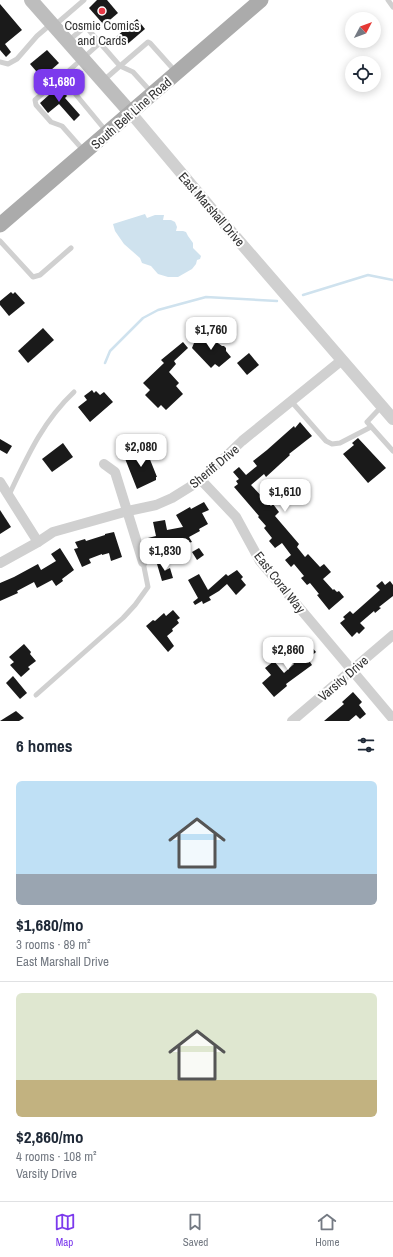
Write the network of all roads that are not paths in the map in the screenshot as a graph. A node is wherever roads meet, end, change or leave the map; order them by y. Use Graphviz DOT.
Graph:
graph roads {
  1 [pos="32,0"];
  2 [pos="84,0"];
  3 [pos="261,0"];
  4 [pos="388,0"];
  5 [pos="393,7"];
  6 [pos="53,25"];
  7 [pos="68,42"];
  8 [pos="100,43"];
  9 [pos="82,58"];
  10 [pos="0,62"];
  11 [pos="120,66"];
  12 [pos="176,73"];
  13 [pos="64,75"];
  14 [pos="102,81"];
  15 [pos="152,94"];
  16 [pos="130,112"];
  17 [pos="107,132"];
  18 [pos="85,152"];
  19 [pos="0,225"];
  20 [pos="0,241"];
  21 [pos="71,248"];
  22 [pos="342,360"];
  23 [pos="74,392"];
  24 [pos="292,401"];
  25 [pos="382,406"];
  26 [pos="393,419"];
  27 [pos="371,427"];
  28 [pos="393,451"];
  29 [pos="104,464"];
  30 [pos="201,480"];
  31 [pos="0,482"];
  32 [pos="9,496"];
  33 [pos="128,511"];
  34 [pos="38,542"];
  35 [pos="143,562"];
  36 [pos="0,563"];
  37 [pos="393,635"];
  38 [pos="352,670"];
  39 [pos="36,695"];
  40 [pos="393,719"];
  41 [pos="292,721"];
  1 -- 6 [label="main road, East Marshall Drive"];
  2 -- 6 [label="lane"];
  3 -- 12 [label="main road, South Belt Line Road"];
  4 -- 5 [label="lane"];
  6 -- 7 [label="main road, East Marshall Drive"];
  6 -- 10 [label="lane"];
  7 -- 8 [label="lane"];
  7 -- 9 [label="main road, East Marshall Drive"];
  8 -- 9 [label="lane"];
  8 -- 11 [label="lane"];
  9 -- 13 [label="lane"];
  9 -- 14 [label="main road, East Marshall Drive"];
  11 -- 12 [label="lane"];
  11 -- 14 [label="lane"];
  11 -- 15 [label="lane"];
  12 -- 15 [label="main road, South Belt Line Road"];
  13 -- 17 [label="lane"];
  13 -- 18 [label="lane"];
  14 -- 16 [label="main road, East Marshall Drive"];
  15 -- 16 [label="main road, South Belt Line Road"];
  16 -- 17 [label="main road, South Belt Line Road"];
  16 -- 22 [label="street, East Marshall Drive"];
  17 -- 18 [label="main road, South Belt Line Road"];
  18 -- 19 [label="main road, South Belt Line Road"];
  20 -- 21 [label="lane"];
  22 -- 24 [label="street, Sheriff Drive"];
  22 -- 25 [label="street, East Marshall Drive"];
  23 -- 32 [label="lane"];
  24 -- 27 [label="lane"];
  24 -- 30 [label="street, Sheriff Drive"];
  25 -- 26 [label="street, East Marshall Drive"];
  25 -- 27 [label="lane"];
  27 -- 28 [label="lane"];
  29 -- 33 [label="street"];
  30 -- 33 [label="street, Sheriff Drive"];
  30 -- 38 [label="street, East Coral Way"];
  31 -- 32 [label="street"];
  32 -- 34 [label="street"];
  33 -- 34 [label="street, Sheriff Drive"];
  33 -- 35 [label="street"];
  34 -- 36 [label="street, Sheriff Drive"];
  35 -- 39 [label="lane"];
  37 -- 38 [label="street, Varsity Drive"];
  38 -- 40 [label="street, East Coral Way"];
  38 -- 41 [label="street, Varsity Drive"];
}
